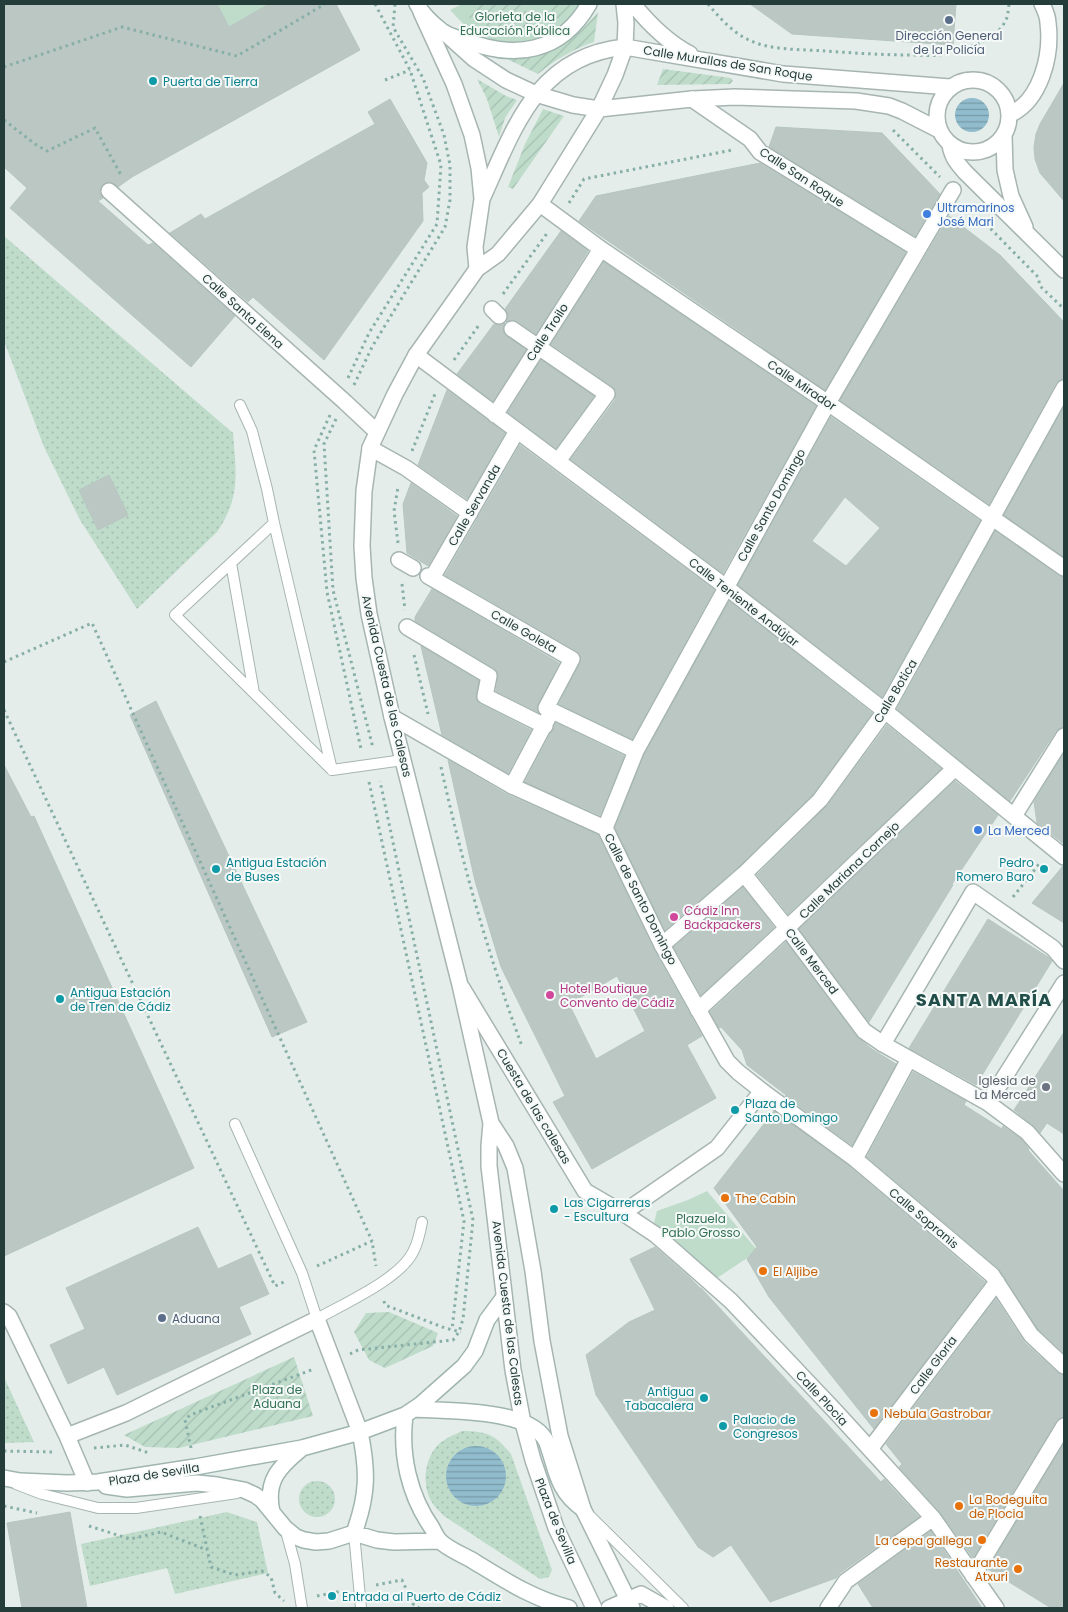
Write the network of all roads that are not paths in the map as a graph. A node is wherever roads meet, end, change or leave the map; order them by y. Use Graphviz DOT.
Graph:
graph roads {
  1 [pos="589,4"];
  2 [pos="624,4"];
  3 [pos="633,4"];
  4 [pos="1042,4"];
  5 [pos="418,6"];
  6 [pos="444,32"];
  7 [pos="625,47"];
  8 [pos="700,60"];
  9 [pos="950,87"];
  10 [pos="536,94"];
  11 [pos="692,98"];
  12 [pos="599,108"];
  13 [pos="1009,115"];
  14 [pos="939,130"];
  15 [pos="1004,135"];
  16 [pos="950,144"];
  17 [pos="953,190"];
  18 [pos="108,191"];
  19 [pos="482,199"];
  20 [pos="540,204"];
  21 [pos="1030,237"];
  22 [pos="918,248"];
  23 [pos="601,249"];
  24 [pos="477,269"];
  25 [pos="1064,270"];
  26 [pos="512,329"];
  27 [pos="537,346"];
  28 [pos="416,355"];
  29 [pos="1064,388"];
  30 [pos="828,403"];
  31 [pos="240,405"];
  32 [pos="495,415"];
  33 [pos="517,431"];
  34 [pos="377,432"];
  35 [pos="370,448"];
  36 [pos="558,461"];
  37 [pos="470,513"];
  38 [pos="992,518"];
  39 [pos="274,523"];
  40 [pos="400,560"];
  41 [pos="231,563"];
  42 [pos="413,568"];
  43 [pos="1064,568"];
  44 [pos="430,577"];
  45 [pos="726,587"];
  46 [pos="407,627"];
  47 [pos="254,693"];
  48 [pos="549,709"];
  49 [pos="885,711"];
  50 [pos="392,717"];
  51 [pos="544,726"];
  52 [pos="1064,736"];
  53 [pos="636,751"];
  54 [pos="403,760"];
  55 [pos="954,769"];
  56 [pos="332,770"];
  57 [pos="512,786"];
  58 [pos="1014,816"];
  59 [pos="605,828"];
  60 [pos="1058,853"];
  61 [pos="744,874"];
  62 [pos="788,928"];
  63 [pos="662,945"];
  64 [pos="1064,961"];
  65 [pos="1064,983"];
  66 [pos="460,985"];
  67 [pos="698,1010"];
  68 [pos="883,1044"];
  69 [pos="909,1059"];
  70 [pos="762,1091"];
  71 [pos="988,1104"];
  72 [pos="491,1123"];
  73 [pos="235,1124"];
  74 [pos="855,1160"];
  75 [pos="1064,1174"];
  76 [pos="623,1213"];
  77 [pos="422,1222"];
  78 [pos="997,1282"];
  79 [pos="504,1297"];
  80 [pos="4,1312"];
  81 [pos="317,1319"];
  82 [pos="1064,1366"];
  83 [pos="409,1412"];
  84 [pos="523,1423"];
  85 [pos="1064,1426"];
  86 [pos="360,1432"];
  87 [pos="70,1443"];
  88 [pos="302,1448"];
  89 [pos="870,1449"];
  90 [pos="4,1479"];
  91 [pos="92,1483"];
  92 [pos="247,1492"];
  93 [pos="583,1509"];
  94 [pos="272,1512"];
  95 [pos="933,1518"];
  96 [pos="285,1528"];
  97 [pos="354,1533"];
  98 [pos="440,1541"];
  99 [pos="973,1576"];
  100 [pos="525,1593"];
  101 [pos="630,1604"];
  102 [pos="302,1608"];
  103 [pos="360,1608"];
  104 [pos="535,1608"];
  105 [pos="569,1608"];
  106 [pos="594,1608"];
  107 [pos="608,1608"];
  108 [pos="666,1608"];
  109 [pos="683,1608"];
  110 [pos="828,1608"];
  111 [pos="996,1608"];
  1 -- 6 [label="street"];
  2 -- 7 [label="street"];
  3 -- 8 [label="street"];
  4 -- 13 [label="street"];
  5 -- 6 [label="street"];
  5 -- 19 [label="street"];
  6 -- 10 [label="street"];
  7 -- 8 [label="street, Calle Murallas de San Roque"];
  7 -- 10 [label="street"];
  7 -- 12 [label="street, Avenida Cuesta de las Calesas"];
  8 -- 9 [label="street, Calle Murallas de San Roque"];
  9 -- 13 [label="street"];
  9 -- 14 [label="street"];
  10 -- 12 [label="street"];
  10 -- 19 [label="street"];
  11 -- 12 [label="street, Calle Murallas de San Roque"];
  11 -- 14 [label="street, Calle Murallas de San Roque"];
  11 -- 22 [label="street, Calle San Roque"];
  12 -- 20 [label="street, Avenida Cuesta de las Calesas"];
  13 -- 15 [label="street"];
  14 -- 16 [label="street"];
  15 -- 16 [label="street"];
  15 -- 21 [label="street"];
  16 -- 21 [label="street"];
  17 -- 22 [label="street, Calle Santo Domingo"];
  18 -- 34 [label="street, Calle Santa Elena"];
  19 -- 24 [label="street"];
  20 -- 23 [label="street, Calle Mirador"];
  20 -- 24 [label="street, Avenida Cuesta de las Calesas"];
  21 -- 25 [label="street"];
  22 -- 30 [label="street, Calle Santo Domingo"];
  23 -- 27 [label="street, Calle Troilo"];
  23 -- 30 [label="street, Calle Mirador"];
  24 -- 28 [label="street, Avenida Cuesta de las Calesas"];
  26 -- 27 [label="street"];
  27 -- 32 [label="street, Calle Troilo"];
  27 -- 36 [label="street"];
  28 -- 32 [label="street, Calle Teniente Andújar"];
  28 -- 34 [label="street, Avenida Cuesta de las Calesas"];
  29 -- 38 [label="street, Calle Botica"];
  30 -- 38 [label="street, Calle Mirador"];
  30 -- 45 [label="street, Calle Santo Domingo"];
  31 -- 39 [label="lane"];
  32 -- 33 [label="street, Calle Teniente Andújar"];
  33 -- 36 [label="street, Calle Teniente Andújar"];
  33 -- 37 [label="street, Calle Servanda"];
  34 -- 35 [label="street, Avenida Cuesta de las Calesas"];
  35 -- 37 [label="street"];
  35 -- 50 [label="street, Avenida Cuesta de las Calesas"];
  36 -- 45 [label="street, Calle Teniente Andújar"];
  37 -- 44 [label="street, Calle Servanda"];
  38 -- 43 [label="street, Calle Mirador"];
  38 -- 49 [label="street, Calle Botica"];
  39 -- 41 [label="lane"];
  39 -- 56 [label="lane"];
  40 -- 42 [label="street"];
  41 -- 47 [label="lane"];
  41 -- 47 [label="lane"];
  44 -- 48 [label="street, Calle Goleta"];
  45 -- 49 [label="street, Calle Teniente Andújar"];
  45 -- 53 [label="street, Calle Santo Domingo"];
  46 -- 51 [label="street"];
  47 -- 56 [label="lane"];
  48 -- 51 [label="street"];
  48 -- 53 [label="street"];
  49 -- 55 [label="street, Calle Teniente Andújar"];
  49 -- 61 [label="street, Calle Botica"];
  50 -- 54 [label="street, Avenida Cuesta de las Calesas"];
  50 -- 57 [label="street"];
  51 -- 57 [label="street"];
  52 -- 58 [label="street"];
  53 -- 59 [label="street, Calle Santo Domingo"];
  54 -- 56 [label="lane"];
  54 -- 66 [label="street, Avenida Cuesta de las Calesas"];
  55 -- 58 [label="street, Calle Teniente Andújar"];
  55 -- 62 [label="street, Calle Mariana Cornejo"];
  57 -- 59 [label="street"];
  58 -- 60 [label="street, Calle Teniente Andújar"];
  59 -- 63 [label="street, Calle de Santo Domingo"];
  61 -- 62 [label="street, Calle Merced"];
  61 -- 63 [label="street, Calle Botica"];
  62 -- 67 [label="street, Calle Mariana Cornejo"];
  62 -- 68 [label="street, Calle Merced"];
  63 -- 67 [label="street, Calle de Santo Domingo"];
  64 -- 68 [label="street"];
  65 -- 71 [label="street"];
  66 -- 72 [label="street, Avenida Cuesta de las Calesas"];
  66 -- 76 [label="street, Cuesta de las calesas"];
  67 -- 70 [label="street, Calle de Santo Domingo"];
  68 -- 69 [label="street, Calle Merced"];
  69 -- 71 [label="street"];
  69 -- 74 [label="street"];
  70 -- 74 [label="street, Calle Sopranis"];
  70 -- 76 [label="street"];
  71 -- 75 [label="street"];
  72 -- 79 [label="street, Avenida Cuesta de las Calesas"];
  72 -- 93 [label="street, Avenida Cuesta de las Calesas"];
  73 -- 81 [label="lane"];
  74 -- 78 [label="street, Calle Sopranis"];
  76 -- 89 [label="street, Calle Plocia"];
  77 -- 81 [label="lane"];
  78 -- 82 [label="street, Calle Sopranis"];
  78 -- 89 [label="street, Calle Gloria"];
  79 -- 83 [label="street, Plaza de Sevilla"];
  79 -- 84 [label="street, Avenida Cuesta de las Calesas"];
  80 -- 87 [label="street"];
  81 -- 86 [label="street"];
  81 -- 87 [label="street"];
  83 -- 84 [label="street, Plaza de Sevilla"];
  83 -- 86 [label="street, Plaza de Sevilla"];
  83 -- 98 [label="street"];
  84 -- 93 [label="street, Avenida Cuesta de las Calesas"];
  84 -- 106 [label="street, Plaza de Sevilla"];
  85 -- 99 [label="street"];
  86 -- 88 [label="street, Plaza de Sevilla"];
  86 -- 97 [label="street"];
  87 -- 91 [label="street"];
  88 -- 91 [label="street, Plaza de Sevilla"];
  88 -- 94 [label="street, Plaza de Sevilla"];
  89 -- 95 [label="street, Calle Plocia"];
  90 -- 91 [label="street"];
  90 -- 92 [label="lane"];
  91 -- 92 [label="street, Plaza de Sevilla"];
  92 -- 94 [label="street, Plaza de Sevilla"];
  93 -- 101 [label="street, Avenida Cuesta de las Calesas"];
  93 -- 109 [label="lane"];
  94 -- 96 [label="street, Plaza de Sevilla"];
  95 -- 99 [label="street, Calle Plocia"];
  95 -- 110 [label="street"];
  96 -- 97 [label="street, Plaza de Sevilla"];
  96 -- 102 [label="lane"];
  97 -- 98 [label="street"];
  97 -- 103 [label="lane"];
  98 -- 100 [label="street"];
  99 -- 111 [label="street, Calle Plocia"];
  100 -- 104 [label="street"];
  100 -- 105 [label="street"];
  101 -- 107 [label="street"];
  101 -- 108 [label="street"];
}
